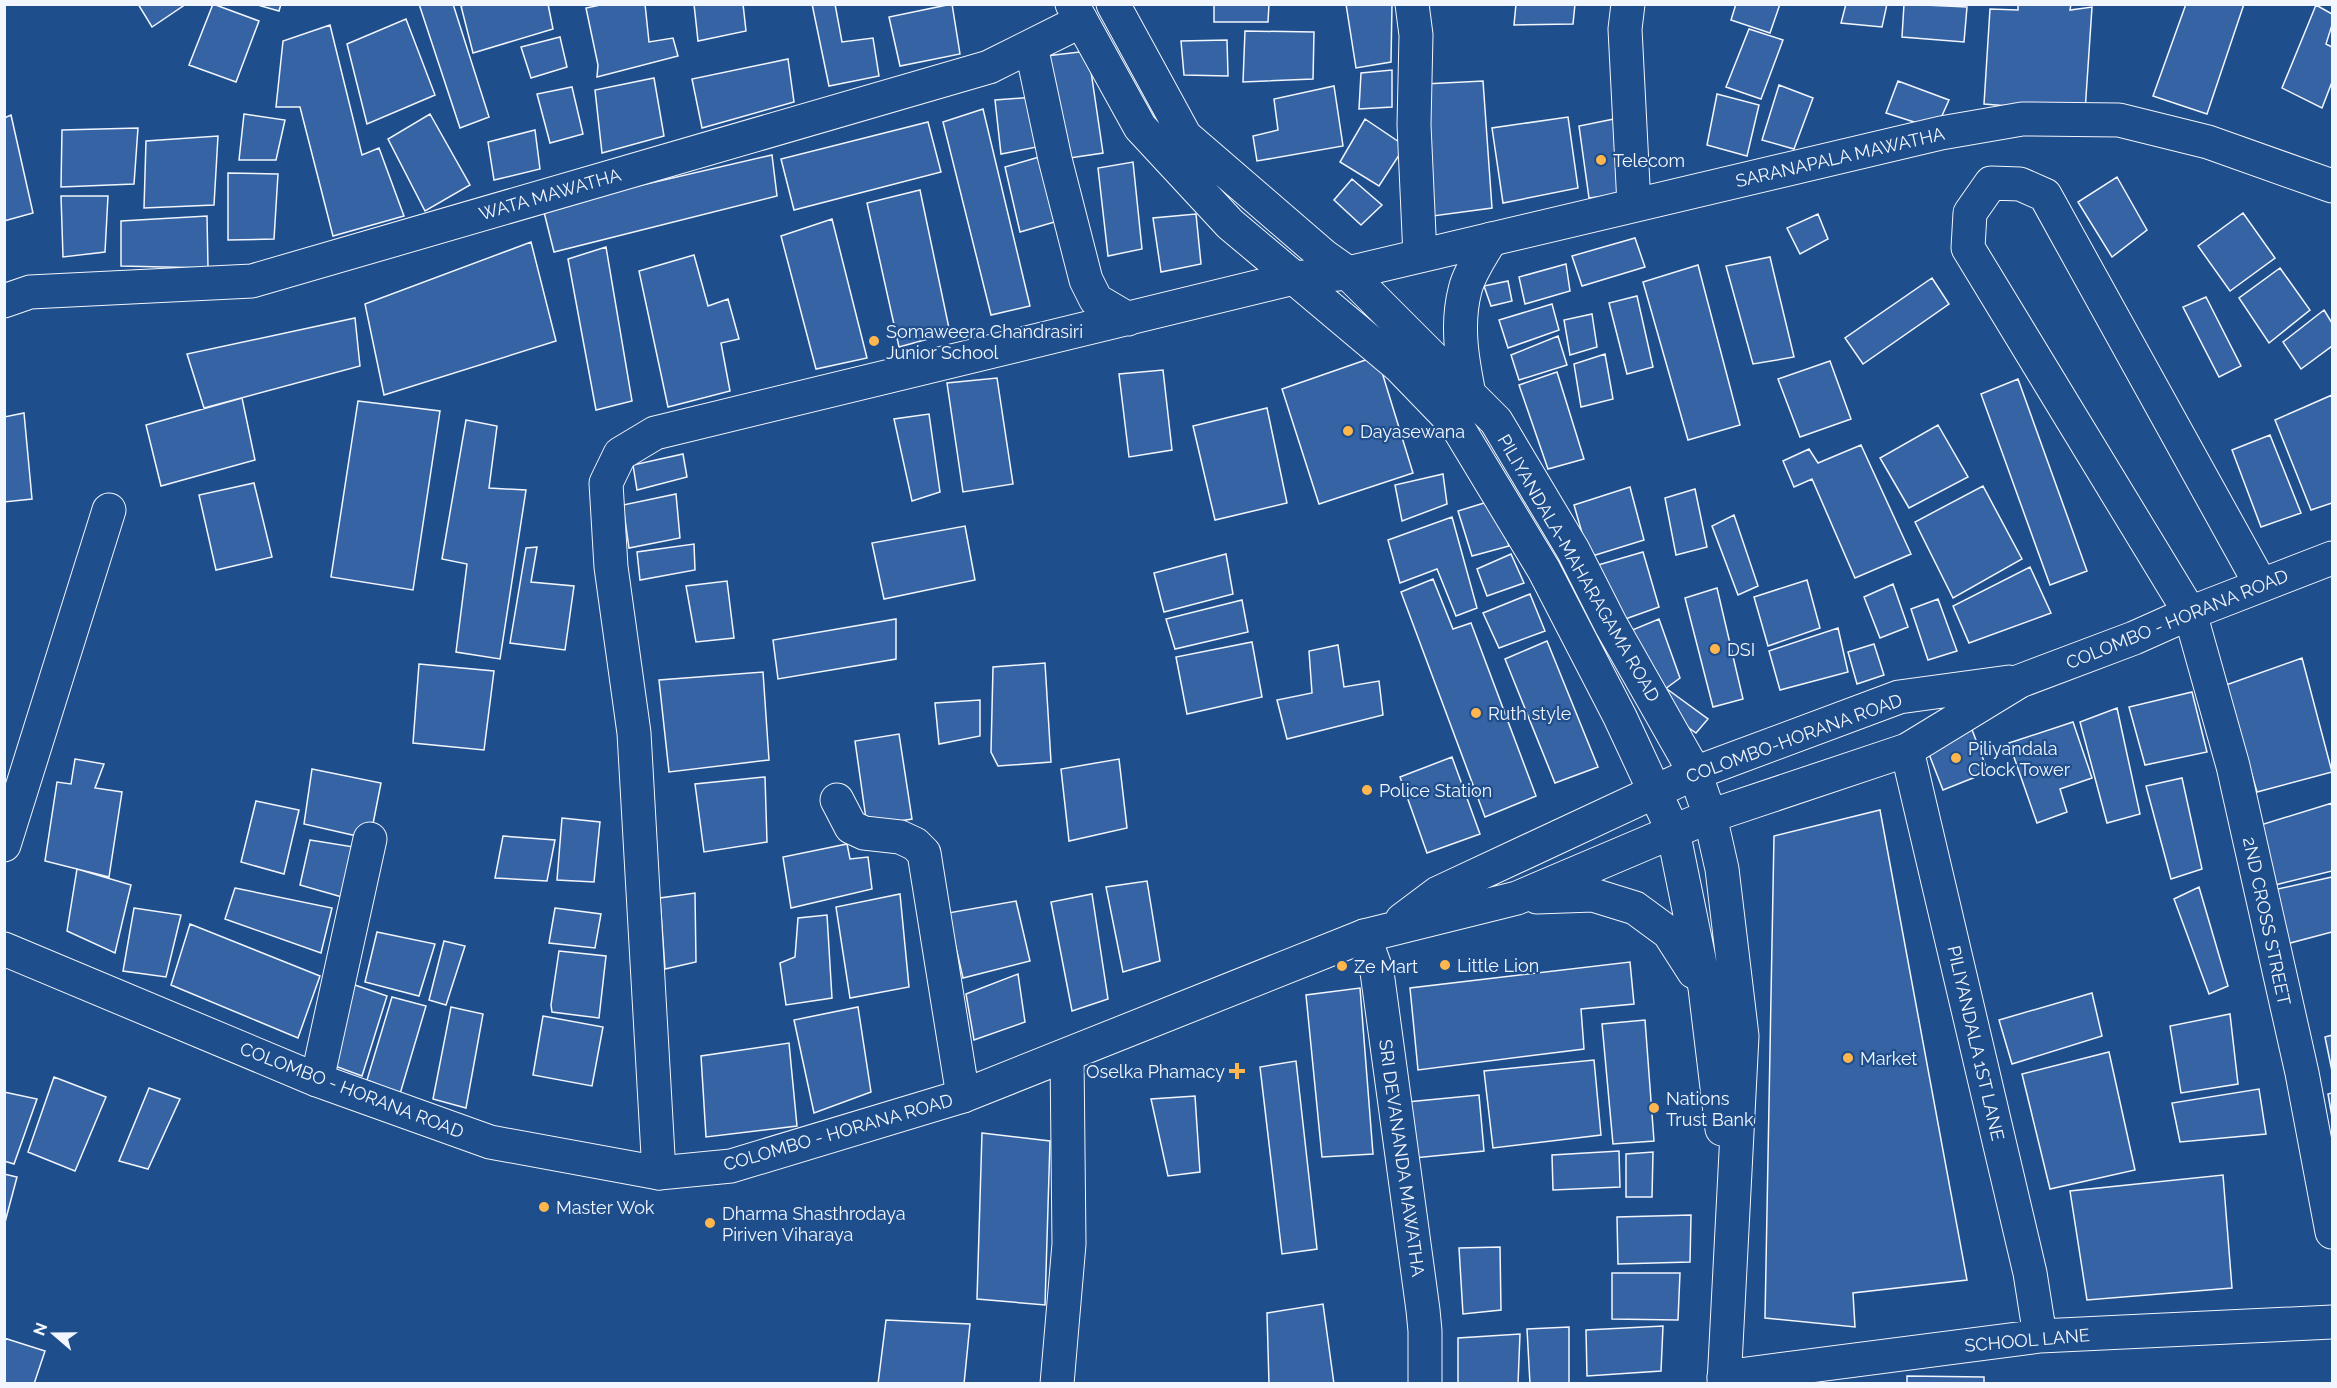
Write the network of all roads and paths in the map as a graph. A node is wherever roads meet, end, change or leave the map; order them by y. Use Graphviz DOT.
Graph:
graph roads {
  1 [pos="1113,4"];
  2 [pos="1412,4"];
  3 [pos="1628,4"];
  4 [pos="1077,13"];
  5 [pos="1031,46"];
  6 [pos="2332,186"];
  7 [pos="1634,205"];
  8 [pos="1491,239"];
  9 [pos="1420,256"];
  10 [pos="1348,273"];
  11 [pos="1294,278"];
  12 [pos="4,301"];
  13 [pos="1128,319"];
  14 [pos="1469,394"];
  15 [pos="109,510"];
  16 [pos="2332,558"];
  17 [pos="2261,585"];
  18 [pos="2190,612"];
  19 [pos="2020,681"];
  20 [pos="1907,750"];
  21 [pos="1695,773"];
  22 [pos="1656,791"];
  23 [pos="837,800"];
  24 [pos="1710,816"];
  25 [pos="1673,831"];
  26 [pos="370,839"];
  27 [pos="4,845"];
  28 [pos="1517,898"];
  29 [pos="1378,932"];
  30 [pos="4,950"];
  31 [pos="1705,988"];
  32 [pos="1067,1056"];
  33 [pos="317,1080"];
  34 [pos="963,1096"];
  35 [pos="659,1173"];
  36 [pos="2332,1232"];
  37 [pos="1731,1274"];
  38 [pos="2332,1322"];
  39 [pos="2040,1336"];
  40 [pos="1724,1380"];
  41 [pos="1057,1383"];
  42 [pos="1425,1383"];
  1 -- 10 [label="street, PILIYANDALA-MAHARAGAMA ROAD"];
  2 -- 9 [label="street"];
  3 -- 7 [label="street"];
  4 -- 5 [label="street, WATA MAWATHA"];
  4 -- 11 [label="street, PILIYANDALA-MAHARAGAMA ROAD"];
  5 -- 12 [label="street, WATA MAWATHA"];
  5 -- 13 [label="street"];
  6 -- 7 [label="street, SARANAPALA MAWATHA"];
  7 -- 8 [label="street, SARANAPALA MAWATHA"];
  8 -- 9 [label="street, SARANAPALA MAWATHA"];
  8 -- 14 [label="street"];
  9 -- 10 [label="street, SARANAPALA MAWATHA"];
  10 -- 11 [label="street, SARANAPALA MAWATHA"];
  10 -- 14 [label="street, PILIYANDALA-MAHARAGAMA ROAD"];
  11 -- 13 [label="street, SARANAPALA MAWATHA"];
  11 -- 22 [label="street, PILIYANDALA-MAHARAGAMA ROAD"];
  13 -- 35 [label="street, SARANAPALA MAWATHA"];
  14 -- 21 [label="street, PILIYANDALA-MAHARAGAMA ROAD"];
  15 -- 27 [label="street"];
  16 -- 17 [label="street, COLOMBO - HORANA ROAD"];
  17 -- 18 [label="street, COLOMBO - HORANA ROAD"];
  17 -- 18 [label="street, 2ND CROSS STREET"];
  18 -- 19 [label="street, COLOMBO - HORANA ROAD"];
  18 -- 36 [label="street, 2ND CROSS STREET"];
  19 -- 20 [label="street"];
  19 -- 21 [label="street, COLOMBO-HORANA ROAD"];
  20 -- 24 [label="street"];
  20 -- 39 [label="street, PILIYANDALA 1ST LANE"];
  21 -- 22 [label="street, COLOMBO-HORANA ROAD"];
  21 -- 24 [label="street, PILIYANDALA-MAHARAGAMA ROAD"];
  22 -- 25 [label="street, PILIYANDALA-MAHARAGAMA ROAD"];
  22 -- 29 [label="street, COLOMBO-HORANA ROAD"];
  23 -- 34 [label="street"];
  24 -- 25 [label="street"];
  24 -- 37 [label="street, PILIYANDALA-MAHARAGAMA ROAD"];
  25 -- 28 [label="street"];
  25 -- 31 [label="street, PILIYANDALA-MAHARAGAMA ROAD"];
  26 -- 33 [label="street"];
  28 -- 29 [label="street"];
  28 -- 31 [label="street"];
  29 -- 32 [label="street, COLOMBO - HORANA ROAD"];
  29 -- 42 [label="street, SRI DEVANANDA MAWATHA"];
  30 -- 33 [label="street, COLOMBO - HORANA ROAD"];
  31 -- 37 [label="street, PILIYANDALA-MAHARAGAMA ROAD"];
  32 -- 34 [label="street, COLOMBO - HORANA ROAD"];
  32 -- 41 [label="street"];
  33 -- 35 [label="street, COLOMBO - HORANA ROAD"];
  34 -- 35 [label="street, COLOMBO - HORANA ROAD"];
  37 -- 40 [label="street"];
  38 -- 39 [label="street, SCHOOL LANE"];
  39 -- 40 [label="street, SCHOOL LANE"];
}
